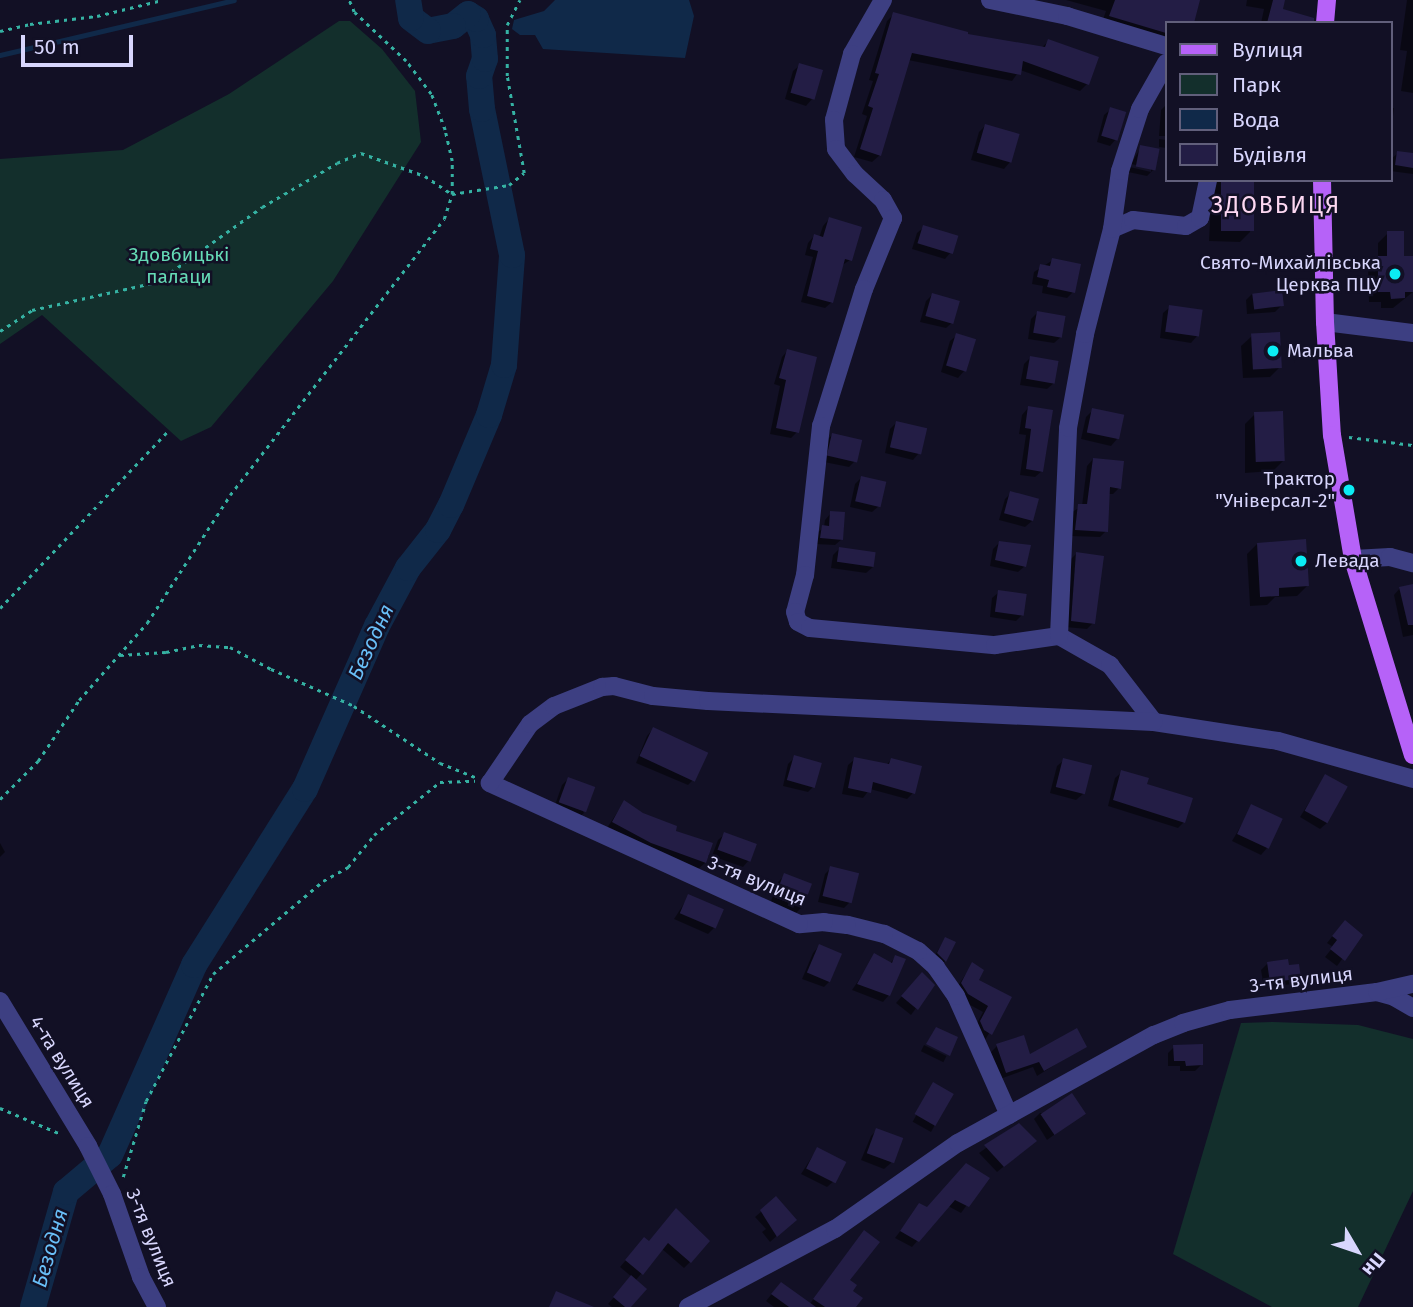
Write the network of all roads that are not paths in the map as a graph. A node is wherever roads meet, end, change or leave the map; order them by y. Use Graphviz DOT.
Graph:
graph roads {
  1 [pos="883,0"];
  2 [pos="990,0"];
  3 [pos="1056,0"];
  4 [pos="1327,0"];
  5 [pos="1067,16"];
  6 [pos="1325,21"];
  7 [pos="1164,45"];
  8 [pos="1164,67"];
  9 [pos="1208,182"];
  10 [pos="1322,182"];
  11 [pos="1112,229"];
  12 [pos="1325,322"];
  13 [pos="1413,333"];
  14 [pos="1353,559"];
  15 [pos="1413,562"];
  16 [pos="1059,636"];
  17 [pos="1154,722"];
  18 [pos="1413,755"];
  19 [pos="1413,779"];
  20 [pos="1408,987"];
  21 [pos="1377,992"];
  22 [pos="0,1001"];
  23 [pos="1413,1008"];
  24 [pos="1009,1115"];
  25 [pos="109,1189"];
  26 [pos="157,1307"];
  27 [pos="688,1307"];
  1 -- 16 [label="street"];
  2 -- 5 [label="street"];
  3 -- 5 [label="street"];
  4 -- 6 [label="main road"];
  5 -- 7 [label="street"];
  8 -- 11 [label="street"];
  9 -- 11 [label="street"];
  10 -- 12 [label="main road"];
  11 -- 16 [label="street"];
  12 -- 13 [label="street"];
  12 -- 14 [label="main road"];
  14 -- 15 [label="street"];
  14 -- 18 [label="main road"];
  16 -- 17 [label="street"];
  17 -- 19 [label="street"];
  17 -- 24 [label="street, 3-тя вулиця"];
  20 -- 21 [label="street, 3-тя вулиця"];
  21 -- 23 [label="street"];
  21 -- 24 [label="street, 3-тя вулиця"];
  22 -- 25 [label="street, 4-та вулиця"];
  24 -- 27 [label="street, 3-тя вулиця"];
  25 -- 26 [label="street, 3-тя вулиця"];
}
